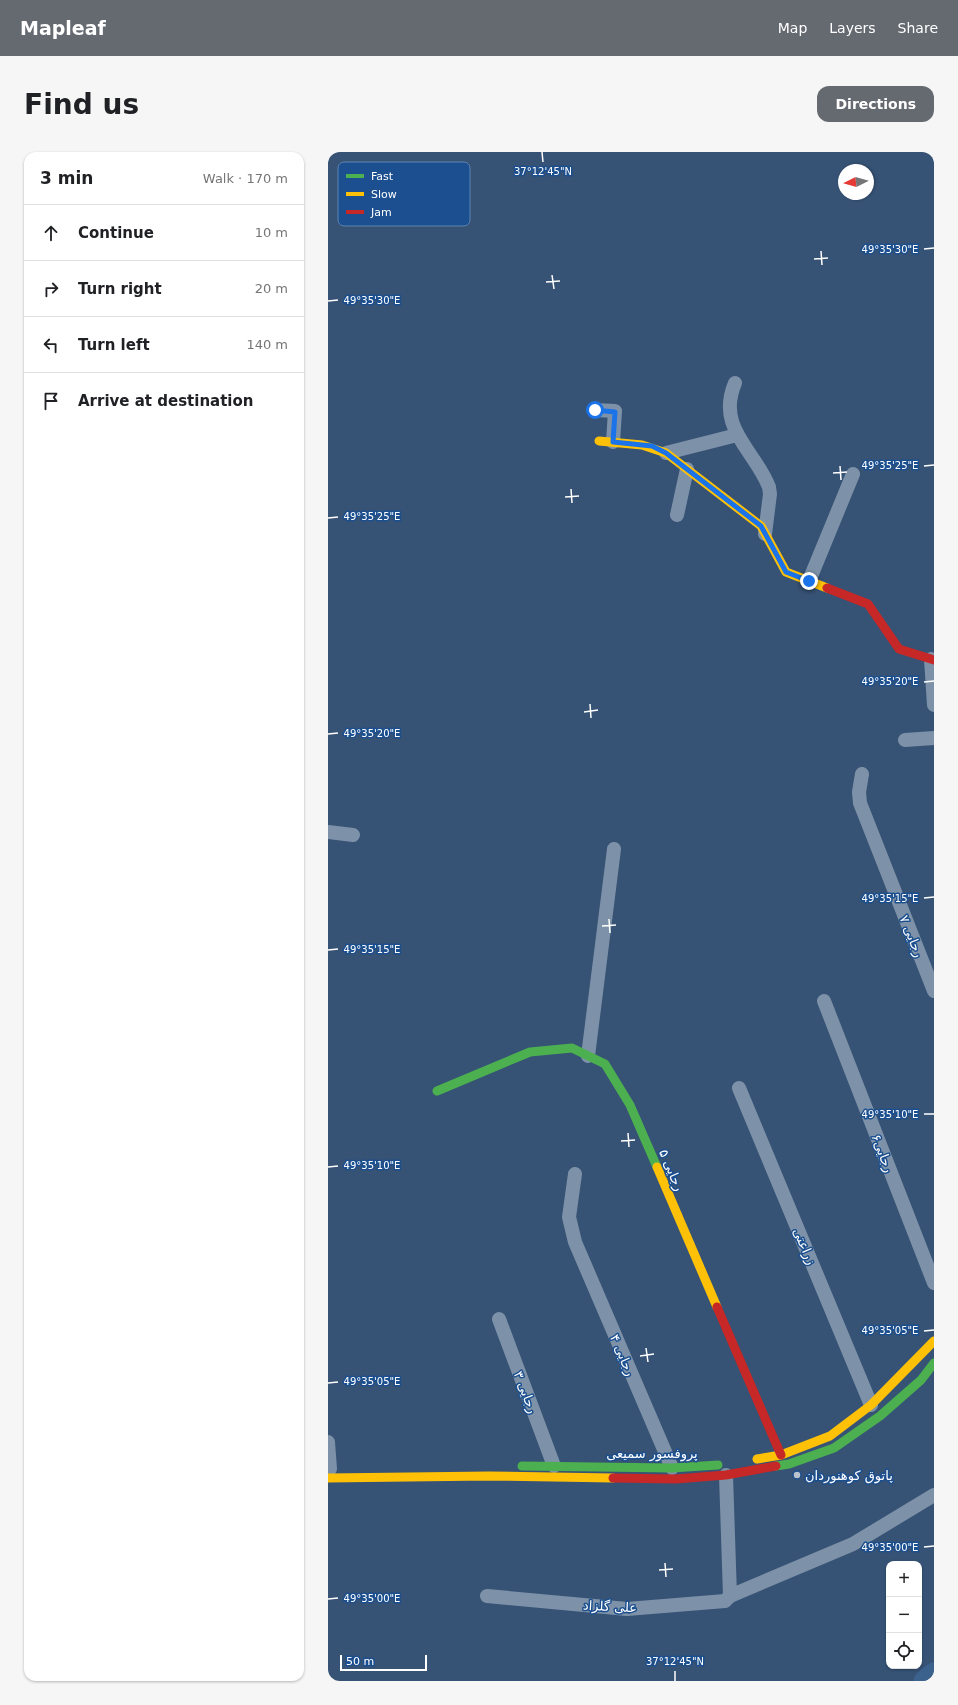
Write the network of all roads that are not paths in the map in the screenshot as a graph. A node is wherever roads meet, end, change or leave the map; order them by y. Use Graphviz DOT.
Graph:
graph roads {
  1 [pos="735,383"];
  2 [pos="595,410"];
  3 [pos="738,435"];
  4 [pos="606,442"];
  5 [pos="666,453"];
  6 [pos="687,469"];
  7 [pos="853,474"];
  8 [pos="677,515"];
  9 [pos="765,534"];
  10 [pos="809,581"];
  11 [pos="933,660"];
  12 [pos="934,705"];
  13 [pos="934,738"];
  14 [pos="905,740"];
  15 [pos="862,774"];
  16 [pos="328,832"];
  17 [pos="353,835"];
  18 [pos="614,849"];
  19 [pos="934,991"];
  20 [pos="824,1001"];
  21 [pos="588,1056"];
  22 [pos="740,1088"];
  23 [pos="437,1091"];
  24 [pos="575,1174"];
  25 [pos="934,1283"];
  26 [pos="499,1319"];
  27 [pos="934,1341"];
  28 [pos="934,1363"];
  29 [pos="871,1404"];
  30 [pos="328,1442"];
  31 [pos="781,1455"];
  32 [pos="750,1460"];
  33 [pos="516,1466"];
  34 [pos="554,1466"];
  35 [pos="431,1467"];
  36 [pos="492,1467"];
  37 [pos="353,1468"];
  38 [pos="369,1468"];
  39 [pos="672,1468"];
  40 [pos="726,1470"];
  41 [pos="331,1471"];
  42 [pos="934,1495"];
  43 [pos="487,1596"];
  44 [pos="730,1596"];
  1 -- 3 [label="street"];
  2 -- 4 [label="street"];
  3 -- 5 [label="street"];
  3 -- 9 [label="street"];
  4 -- 5 [label="main road"];
  5 -- 6 [label="main road"];
  6 -- 8 [label="street"];
  6 -- 9 [label="main road"];
  7 -- 10 [label="street"];
  9 -- 10 [label="main road"];
  10 -- 11 [label="main road"];
  11 -- 12 [label="street"];
  13 -- 14 [label="street"];
  15 -- 19 [label="street, رجایی ۷"];
  16 -- 17 [label="street"];
  18 -- 21 [label="street"];
  20 -- 25 [label="street, رجایی۶"];
  21 -- 23 [label="main road, رجایی ۵"];
  21 -- 31 [label="main road, رجایی ۵"];
  22 -- 29 [label="street, زراعتی"];
  24 -- 39 [label="street, رجایی ۴"];
  26 -- 34 [label="street, رجایی ۳"];
  27 -- 29 [label="main road"];
  28 -- 40 [label="main road, پروفسور سمیعی"];
  29 -- 31 [label="main road"];
  30 -- 41 [label="street"];
  31 -- 32 [label="main road"];
  33 -- 34 [label="main road, پروفسور سمیعی"];
  34 -- 39 [label="main road, پروفسور سمیعی"];
  35 -- 36 [label="main road"];
  37 -- 38 [label="main road"];
  39 -- 40 [label="main road, پروفسور سمیعی"];
  40 -- 41 [label="main road, پروفسور سمیعی"];
  40 -- 44 [label="street"];
  42 -- 44 [label="street, علی گلزاد"];
  43 -- 44 [label="street, علی گلزاد"];
}
